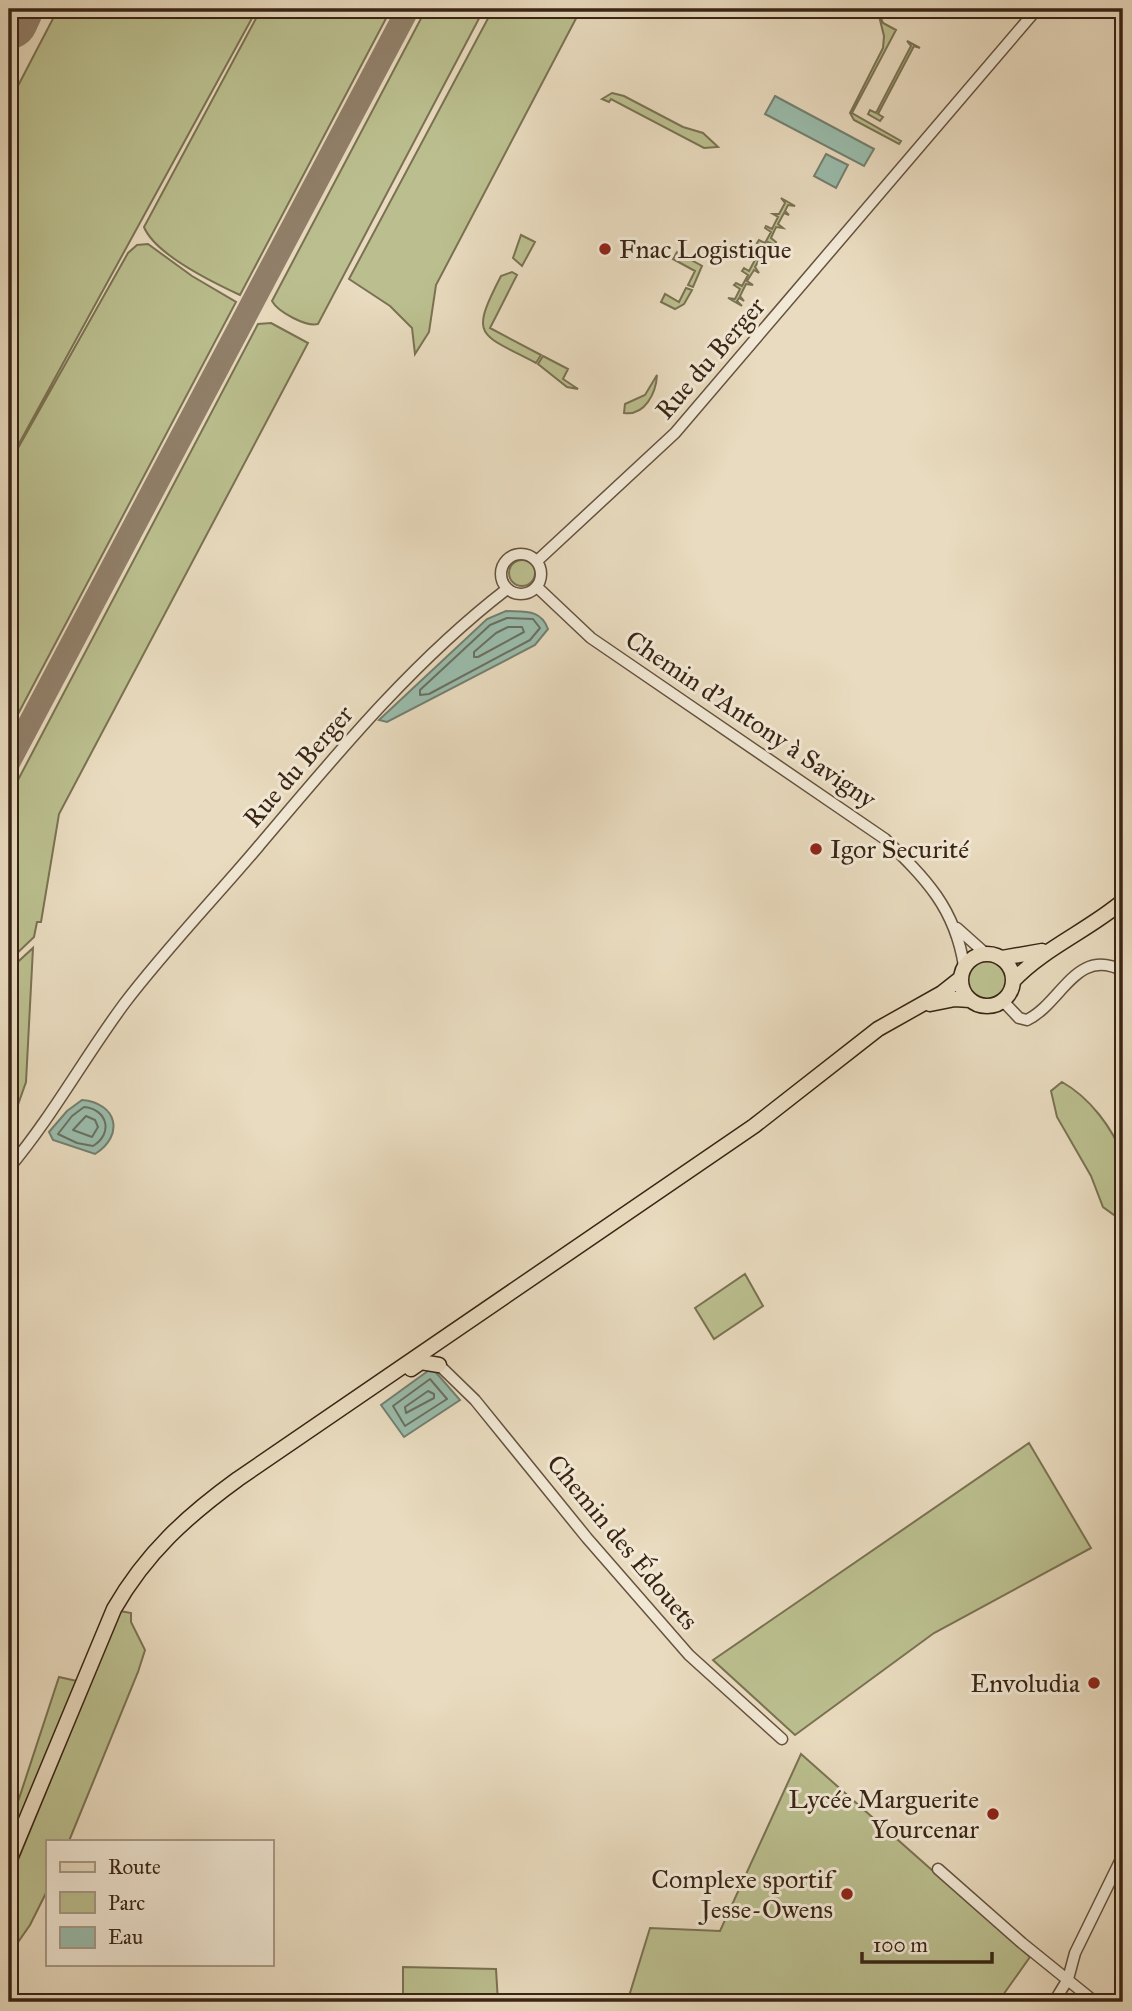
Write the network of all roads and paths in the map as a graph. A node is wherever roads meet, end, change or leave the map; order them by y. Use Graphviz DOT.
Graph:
graph roads {
  1 [pos="1037,9"];
  2 [pos="537,561"];
  3 [pos="537,587"];
  4 [pos="508,589"];
  5 [pos="1123,901"];
  6 [pos="957,928"];
  7 [pos="1075,936"];
  8 [pos="985,953"];
  9 [pos="1002,958"];
  10 [pos="1123,971"];
  11 [pos="962,972"];
  12 [pos="1013,981"];
  13 [pos="970,1000"];
  14 [pos="1003,1001"];
  15 [pos="903,1014"];
  16 [pos="9,1168"];
  17 [pos="475,1317"];
  18 [pos="439,1365"];
  19 [pos="375,1385"];
  20 [pos="782,1739"];
  21 [pos="1123,1855"];
  22 [pos="9,1861"];
  23 [pos="937,1869"];
  24 [pos="1120,1869"];
  25 [pos="1068,1979"];
  26 [pos="1054,2002"];
  27 [pos="1095,2002"];
  1 -- 2 [label="street, Rue du Berger"];
  2 -- 3 [label="street"];
  2 -- 4 [label="street"];
  3 -- 4 [label="street"];
  3 -- 6 [label="street, Chemin d'Antony à Savigny"];
  4 -- 16 [label="street, Rue du Berger"];
  5 -- 7 [label="main road"];
  6 -- 8 [label="street"];
  6 -- 11 [label="street"];
  7 -- 9 [label="main road"];
  7 -- 12 [label="main road"];
  8 -- 9 [label="main road"];
  8 -- 11 [label="main road"];
  9 -- 12 [label="main road"];
  10 -- 14 [label="street"];
  11 -- 13 [label="main road"];
  11 -- 15 [label="main road"];
  12 -- 14 [label="main road"];
  13 -- 14 [label="main road"];
  13 -- 15 [label="main road"];
  15 -- 17 [label="main road"];
  17 -- 18 [label="main road"];
  17 -- 19 [label="main road"];
  18 -- 19 [label="main road"];
  18 -- 20 [label="street, Chemin des Édouets"];
  19 -- 22 [label="main road"];
  21 -- 24 [label="street"];
  23 -- 25 [label="street"];
  24 -- 25 [label="street"];
  25 -- 26 [label="street"];
  25 -- 27 [label="street"];
}
